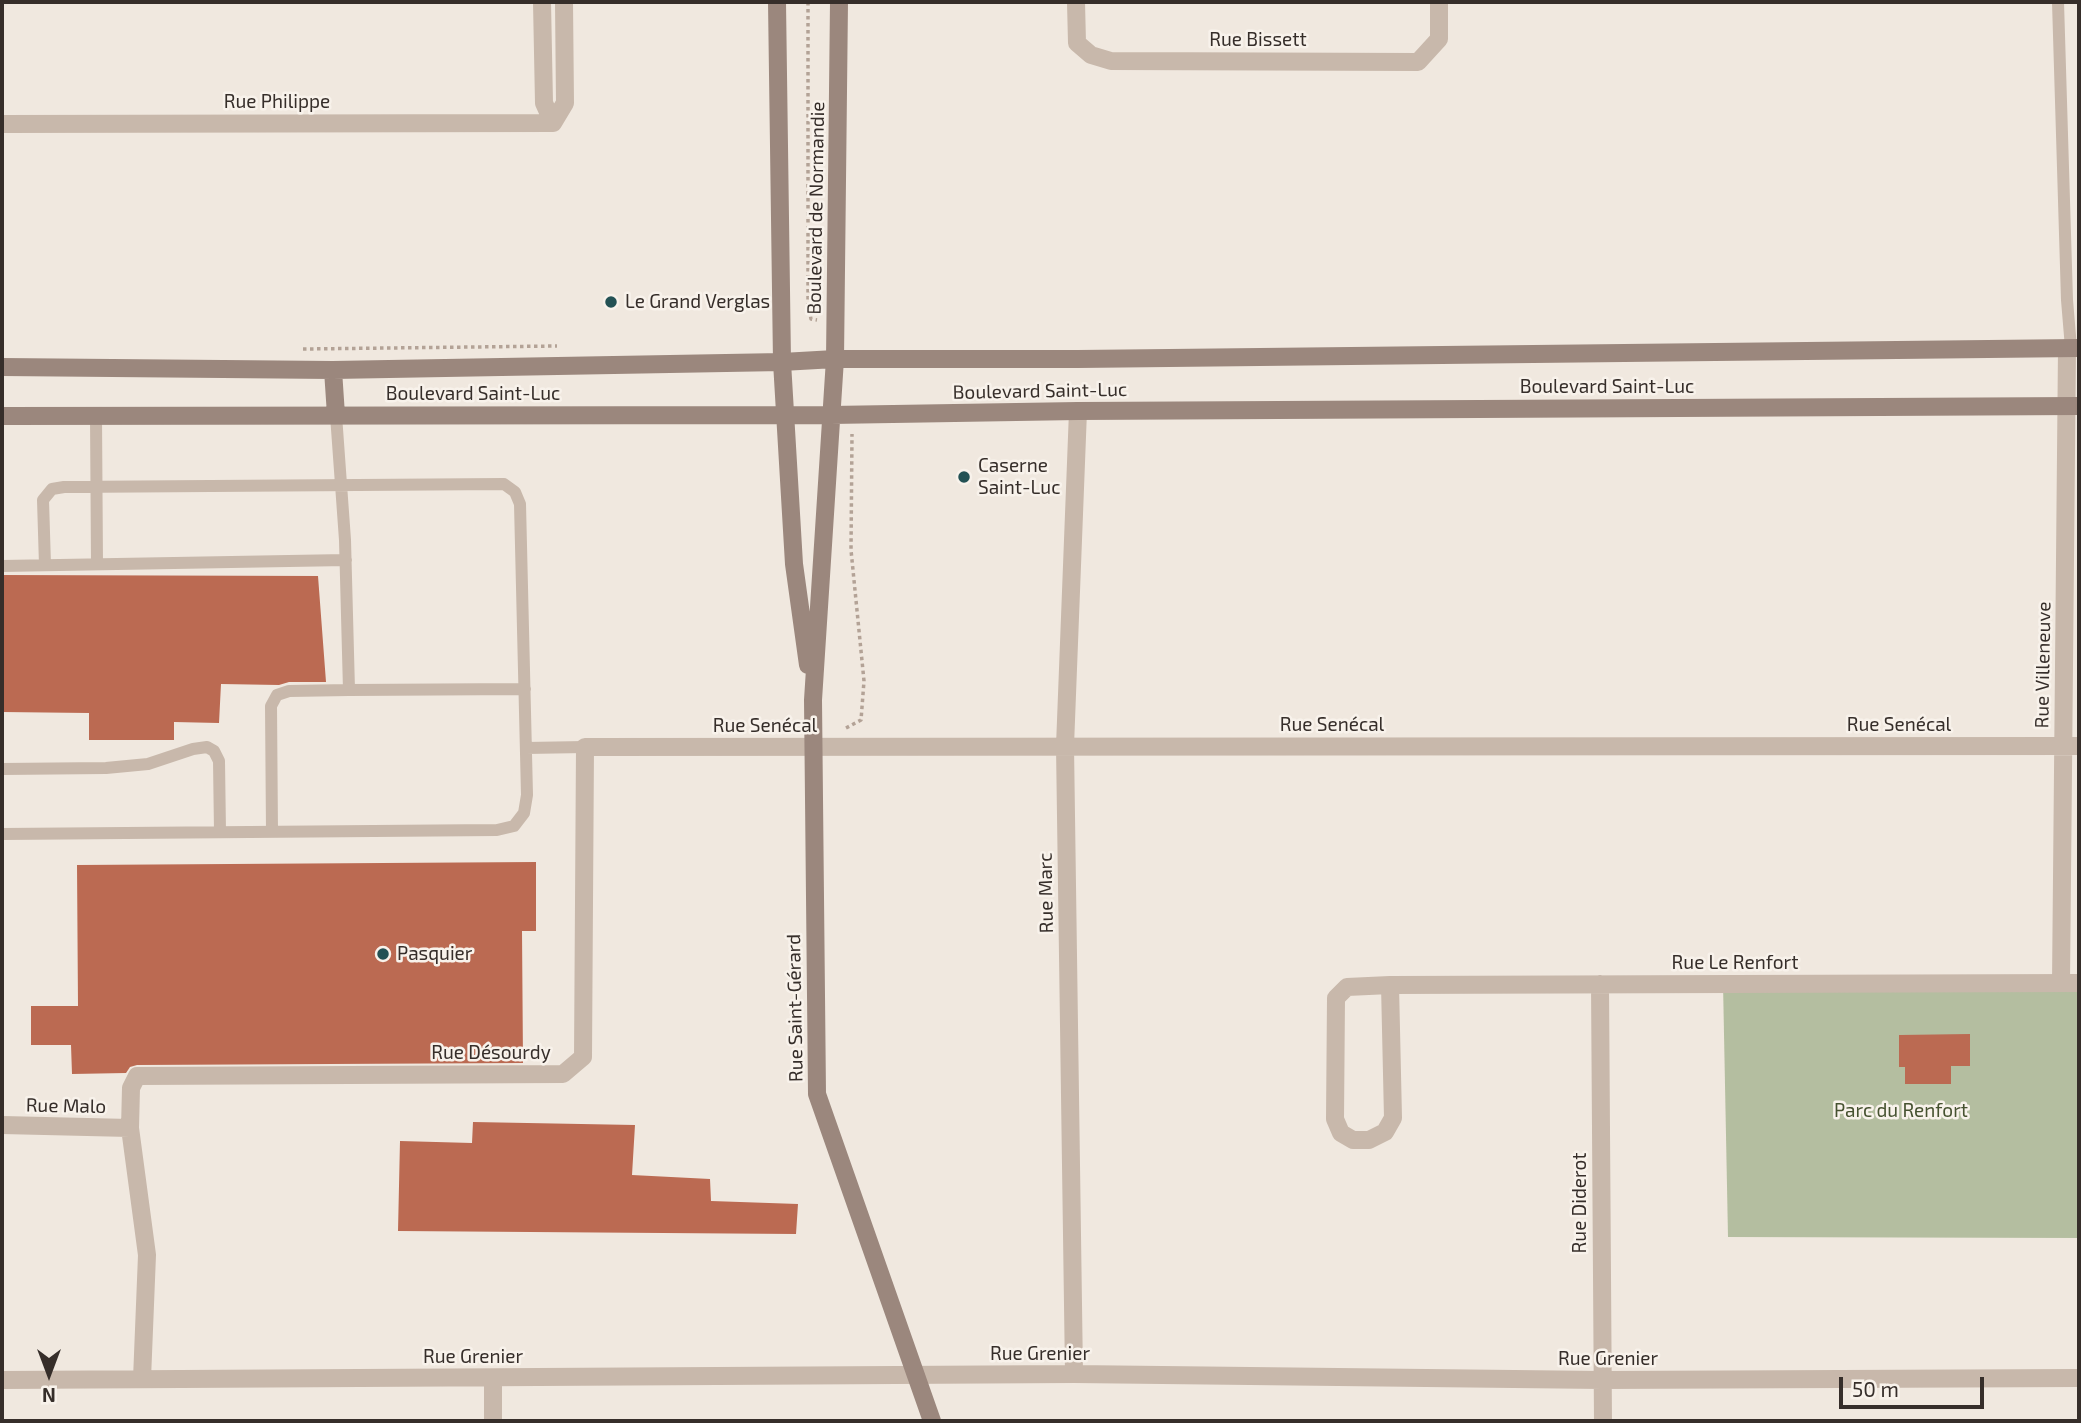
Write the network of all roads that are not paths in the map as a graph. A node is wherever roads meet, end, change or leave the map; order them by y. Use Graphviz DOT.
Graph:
graph roads {
  1 [pos="542,2"];
  2 [pos="564,2"];
  3 [pos="777,2"];
  4 [pos="839,2"];
  5 [pos="1076,2"];
  6 [pos="1439,2"];
  7 [pos="2058,2"];
  8 [pos="553,123"];
  9 [pos="2,124"];
  10 [pos="2072,348"];
  11 [pos="835,359"];
  12 [pos="782,362"];
  13 [pos="2,367"];
  14 [pos="333,370"];
  15 [pos="2073,406"];
  16 [pos="1078,411"];
  17 [pos="785,414"];
  18 [pos="336,415"];
  19 [pos="831,415"];
  20 [pos="2,416"];
  21 [pos="96,416"];
  22 [pos="342,485"];
  23 [pos="96,487"];
  24 [pos="346,560"];
  25 [pos="97,564"];
  26 [pos="45,565"];
  27 [pos="2,566"];
  28 [pos="524,689"];
  29 [pos="349,690"];
  30 [pos="813,700"];
  31 [pos="1065,746"];
  32 [pos="2071,746"];
  33 [pos="585,747"];
  34 [pos="813,747"];
  35 [pos="526,748"];
  36 [pos="2,769"];
  37 [pos="220,832"];
  38 [pos="272,832"];
  39 [pos="2,834"];
  40 [pos="2070,983"];
  41 [pos="1600,984"];
  42 [pos="1391,985"];
  43 [pos="2,1125"];
  44 [pos="130,1128"];
  45 [pos="1074,1374"];
  46 [pos="918,1376"];
  47 [pos="493,1378"];
  48 [pos="2079,1378"];
  49 [pos="142,1379"];
  50 [pos="2,1380"];
  51 [pos="1602,1380"];
  52 [pos="493,1421"];
  53 [pos="932,1421"];
  54 [pos="1603,1421"];
  1 -- 8 [label="street"];
  2 -- 8 [label="street"];
  3 -- 12 [label="street, Boulevard de Normandie"];
  4 -- 11 [label="street, Boulevard de Normandie"];
  5 -- 6 [label="street, Rue Bissett"];
  7 -- 10 [label="lane"];
  8 -- 9 [label="street, Rue Philippe"];
  10 -- 11 [label="street, Boulevard Saint-Luc"];
  10 -- 15 [label="street, Rue Villeneuve"];
  11 -- 12 [label="street, Boulevard Saint-Luc"];
  11 -- 19 [label="street, Boulevard de Normandie"];
  12 -- 14 [label="street, Boulevard Saint-Luc"];
  12 -- 17 [label="street, Boulevard de Normandie"];
  13 -- 14 [label="street, Boulevard Saint-Luc"];
  14 -- 18 [label="street"];
  15 -- 16 [label="street, Boulevard Saint-Luc"];
  15 -- 32 [label="street, Rue Villeneuve"];
  16 -- 19 [label="street, Boulevard Saint-Luc"];
  16 -- 31 [label="street, Rue Marc"];
  17 -- 18 [label="street, Boulevard Saint-Luc"];
  17 -- 19 [label="street, Boulevard Saint-Luc"];
  17 -- 30 [label="street, Rue Saint-Gérard"];
  18 -- 21 [label="street, Boulevard Saint-Luc"];
  18 -- 22 [label="lane"];
  19 -- 30 [label="street, Rue Saint-Gérard"];
  20 -- 21 [label="street, Boulevard Saint-Luc"];
  21 -- 23 [label="lane"];
  22 -- 23 [label="lane"];
  22 -- 24 [label="lane"];
  22 -- 28 [label="lane"];
  23 -- 25 [label="lane"];
  23 -- 26 [label="lane"];
  24 -- 25 [label="lane"];
  24 -- 29 [label="lane"];
  25 -- 26 [label="lane"];
  26 -- 27 [label="lane"];
  28 -- 29 [label="lane"];
  28 -- 35 [label="lane"];
  29 -- 38 [label="lane"];
  30 -- 34 [label="street, Rue Saint-Gérard"];
  31 -- 32 [label="street, Rue Senécal"];
  31 -- 34 [label="street, Rue Senécal"];
  31 -- 45 [label="street, Rue Marc"];
  32 -- 40 [label="street, Rue Villeneuve"];
  33 -- 34 [label="street, Rue Senécal"];
  33 -- 35 [label="lane"];
  33 -- 44 [label="street, Rue Désourdy"];
  34 -- 46 [label="street, Rue Saint-Gérard"];
  35 -- 38 [label="lane"];
  36 -- 37 [label="lane"];
  37 -- 38 [label="lane"];
  37 -- 39 [label="lane"];
  40 -- 41 [label="street, Rue Le Renfort"];
  41 -- 42 [label="street, Rue Le Renfort"];
  41 -- 51 [label="street, Rue Diderot"];
  42 -- 42 [label="street, Rue Le Renfort"];
  43 -- 44 [label="street, Rue Malo"];
  44 -- 49 [label="street"];
  45 -- 46 [label="street, Rue Grenier"];
  45 -- 51 [label="street, Rue Grenier"];
  46 -- 47 [label="street, Rue Grenier"];
  46 -- 53 [label="street, Rue Saint-Gérard"];
  47 -- 49 [label="street, Rue Grenier"];
  47 -- 52 [label="street"];
  48 -- 51 [label="street, Rue Grenier"];
  49 -- 50 [label="street, Rue Grenier"];
  51 -- 54 [label="street, Rue Diderot"];
}
